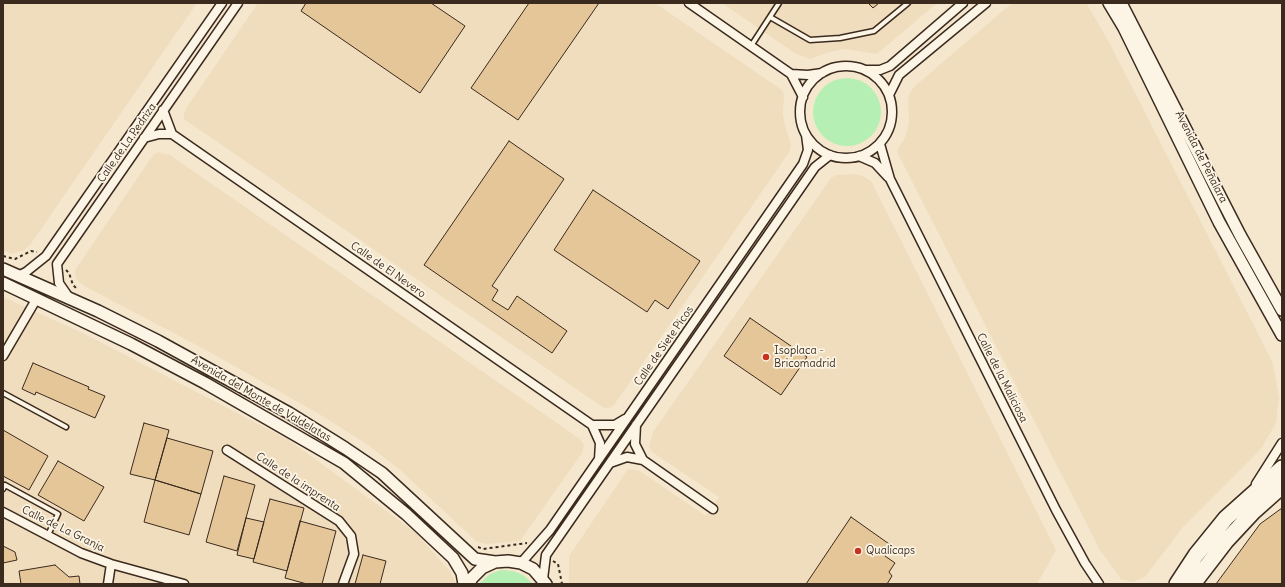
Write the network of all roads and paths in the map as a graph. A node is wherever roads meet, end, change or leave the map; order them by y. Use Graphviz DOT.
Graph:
graph roads {
  1 [pos="222,3"];
  2 [pos="238,3"];
  3 [pos="688,3"];
  4 [pos="779,3"];
  5 [pos="908,3"];
  6 [pos="963,3"];
  7 [pos="986,3"];
  8 [pos="1109,3"];
  9 [pos="1121,3"];
  10 [pos="770,17"];
  11 [pos="751,46"];
  12 [pos="865,70"];
  13 [pos="822,73"];
  14 [pos="791,74"];
  15 [pos="889,95"];
  16 [pos="803,97"];
  17 [pos="163,110"];
  18 [pos="172,134"];
  19 [pos="806,134"];
  20 [pos="144,138"];
  21 [pos="880,144"];
  22 [pos="830,155"];
  23 [pos="859,156"];
  24 [pos="890,179"];
  25 [pos="3,269"];
  26 [pos="18,276"];
  27 [pos="3,283"];
  28 [pos="37,298"];
  29 [pos="71,299"];
  30 [pos="1282,310"];
  31 [pos="1282,335"];
  32 [pos="3,356"];
  33 [pos="3,393"];
  34 [pos="628,418"];
  35 [pos="592,425"];
  36 [pos="636,425"];
  37 [pos="66,427"];
  38 [pos="1282,443"];
  39 [pos="227,450"];
  40 [pos="599,459"];
  41 [pos="643,460"];
  42 [pos="610,463"];
  43 [pos="1282,468"];
  44 [pos="1282,486"];
  45 [pos="3,489"];
  46 [pos="1243,502"];
  47 [pos="713,509"];
  48 [pos="3,512"];
  49 [pos="48,535"];
  50 [pos="474,545"];
  51 [pos="536,548"];
  52 [pos="546,555"];
  53 [pos="1196,555"];
  54 [pos="495,562"];
  55 [pos="521,563"];
  56 [pos="111,564"];
  57 [pos="545,581"];
  58 [pos="108,584"];
  59 [pos="184,584"];
  60 [pos="343,584"];
  61 [pos="464,584"];
  62 [pos="469,584"];
  63 [pos="562,584"];
  64 [pos="1099,584"];
  65 [pos="1169,584"];
  66 [pos="1177,584"];
  67 [pos="1193,584"];
  1 -- 26 [label="street, Calle de La Pedriza"];
  2 -- 17 [label="street, Calle de La Pedriza"];
  3 -- 11 [label="street"];
  4 -- 10 [label="lane"];
  5 -- 10 [label="lane"];
  6 -- 12 [label="street"];
  7 -- 15 [label="street"];
  8 -- 31 [label="street, Avenida de Peñalara"];
  9 -- 30 [label="street, Avenida de Peñalara"];
  10 -- 11 [label="lane"];
  11 -- 14 [label="street"];
  12 -- 13 [label="street"];
  12 -- 15 [label="street"];
  13 -- 14 [label="street"];
  13 -- 16 [label="street"];
  14 -- 16 [label="street"];
  15 -- 21 [label="street"];
  16 -- 19 [label="street"];
  17 -- 18 [label="street"];
  17 -- 20 [label="street, Calle de La Pedriza"];
  18 -- 20 [label="street"];
  18 -- 35 [label="street, Calle de El Nevero"];
  19 -- 22 [label="street"];
  19 -- 34 [label="street, Calle de Siete Picos"];
  20 -- 29 [label="street, Calle de La Pedriza"];
  21 -- 23 [label="street"];
  21 -- 24 [label="street, Calle de la Maliciosa"];
  22 -- 23 [label="street"];
  22 -- 36 [label="street, Calle de Siete Picos"];
  23 -- 24 [label="street, Calle de la Maliciosa"];
  24 -- 64 [label="street, Calle de la Maliciosa"];
  25 -- 26 [label="street, Avenida del Monte de Valdelatas"];
  26 -- 29 [label="street, Avenida del Monte de Valdelatas"];
  27 -- 28 [label="street, Avenida del Monte de Valdelatas"];
  28 -- 32 [label="street"];
  28 -- 61 [label="street, Avenida del Monte de Valdelatas"];
  29 -- 54 [label="street, Avenida del Monte de Valdelatas"];
  33 -- 37 [label="lane"];
  34 -- 35 [label="street"];
  34 -- 40 [label="street, Calle de Siete Picos"];
  35 -- 40 [label="street"];
  36 -- 41 [label="street"];
  36 -- 42 [label="street, Calle de Siete Picos"];
  38 -- 46 [label="street"];
  39 -- 60 [label="street, Calle de la imprenta"];
  40 -- 51 [label="street, Calle de Siete Picos"];
  41 -- 42 [label="street"];
  41 -- 47 [label="street"];
  42 -- 52 [label="street, Calle de Siete Picos"];
  43 -- 46 [label="highway"];
  44 -- 67 [label="highway"];
  45 -- 49 [label="lane"];
  46 -- 53 [label="highway"];
  48 -- 49 [label="street, Calle de La Granja"];
  49 -- 56 [label="street, Calle de La Granja"];
  50 -- 51 [label="path"];
  51 -- 55 [label="street, Calle de Siete Picos"];
  52 -- 57 [label="street, Calle de Siete Picos"];
  52 -- 63 [label="path"];
  53 -- 65 [label="street"];
  53 -- 66 [label="highway"];
  54 -- 55 [label="street, Avenida del Monte de Valdelatas"];
  54 -- 62 [label="street"];
  55 -- 57 [label="street"];
  56 -- 58 [label="street"];
  56 -- 59 [label="street, Calle de La Granja"];
}
